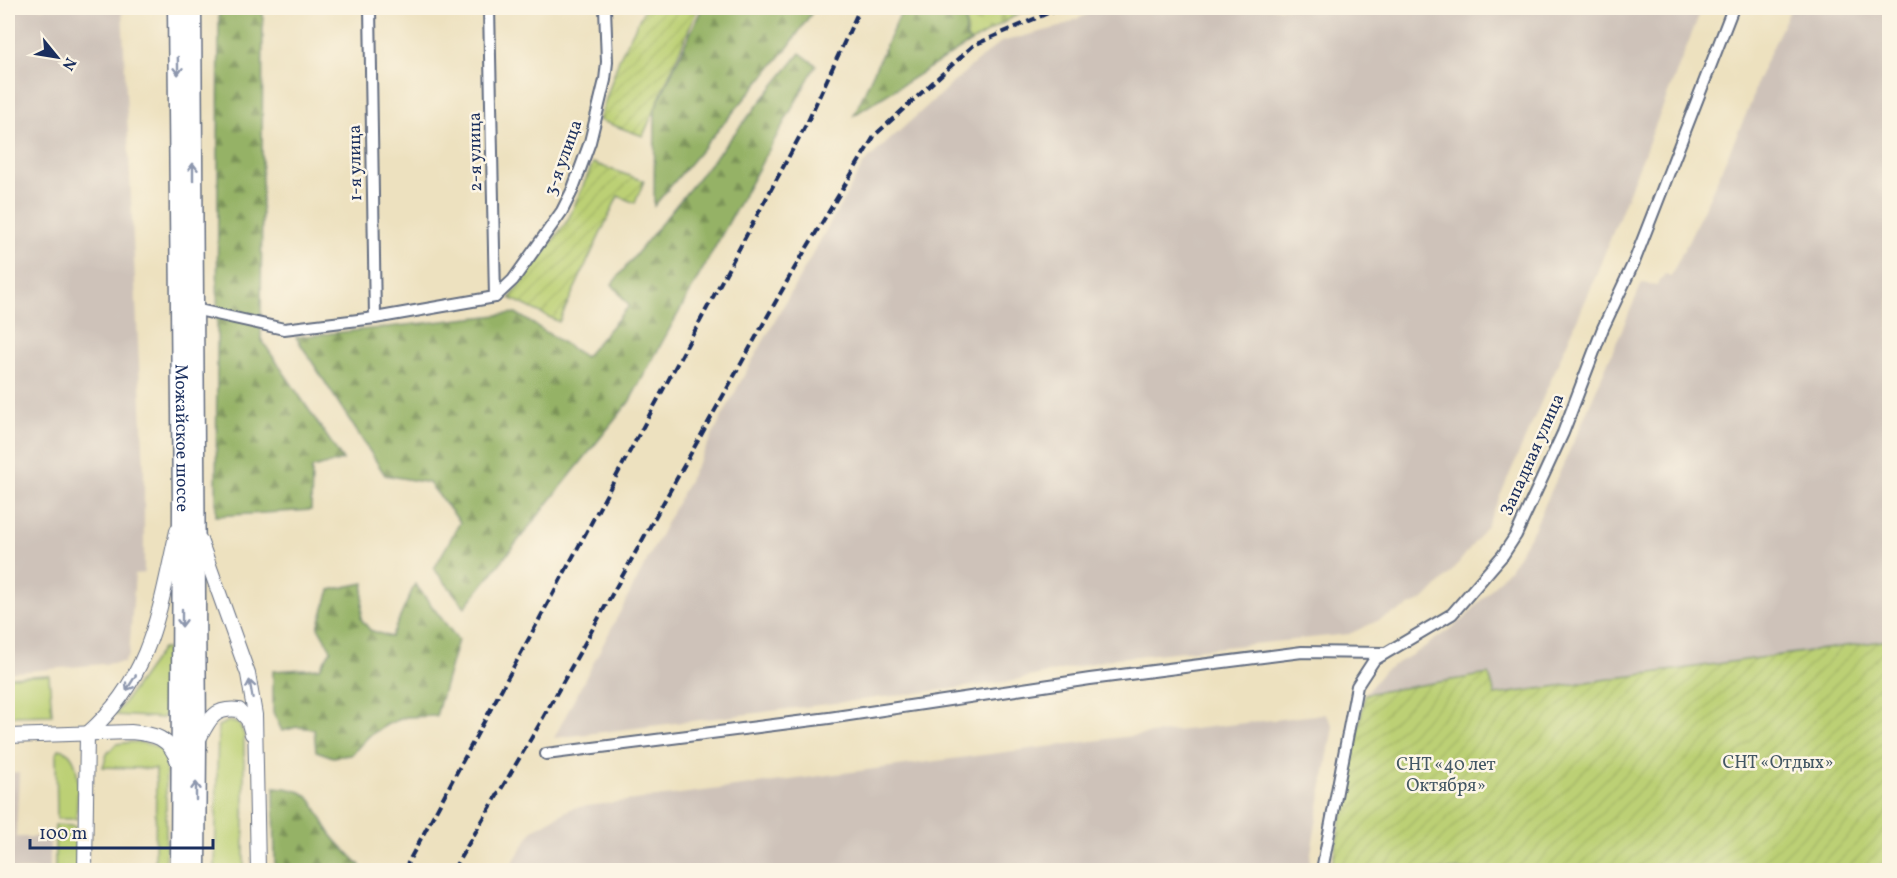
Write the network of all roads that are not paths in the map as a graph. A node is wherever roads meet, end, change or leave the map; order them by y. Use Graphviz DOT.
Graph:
graph roads {
  1 [pos="177,8"];
  2 [pos="192,8"];
  3 [pos="370,8"];
  4 [pos="489,8"];
  5 [pos="605,8"];
  6 [pos="1733,8"];
  7 [pos="495,297"];
  8 [pos="194,309"];
  9 [pos="375,318"];
  10 [pos="182,507"];
  11 [pos="195,525"];
  12 [pos="1385,653"];
  13 [pos="87,734"];
  14 [pos="8,736"];
  15 [pos="197,743"];
  16 [pos="256,747"];
  17 [pos="546,754"];
  18 [pos="181,772"];
  19 [pos="86,870"];
  20 [pos="180,870"];
  21 [pos="196,870"];
  22 [pos="258,870"];
  23 [pos="1322,870"];
  1 -- 10 [label="main road, Можайское шоссе, one-way"];
  8 -- 2 [label="main road, Можайское шоссе, one-way"];
  3 -- 9 [label="street, 1-я улица"];
  4 -- 7 [label="street, 2-я улица"];
  5 -- 7 [label="street, 3-я улица"];
  6 -- 12 [label="street, Западная улица"];
  7 -- 9 [label="street"];
  8 -- 9 [label="street"];
  8 -- 11 [label="main road, Можайское шоссе"];
  10 -- 13 [label="street, one-way"];
  10 -- 18 [label="main road, Можайское шоссе, one-way"];
  11 -- 15 [label="main road, Можайское шоссе"];
  16 -- 11 [label="street, one-way"];
  12 -- 17 [label="street"];
  12 -- 23 [label="street, Западная улица"];
  13 -- 14 [label="street"];
  13 -- 18 [label="street"];
  13 -- 19 [label="street"];
  15 -- 16 [label="street"];
  21 -- 15 [label="main road, Можайское шоссе, one-way"];
  16 -- 22 [label="street"];
  18 -- 20 [label="main road, Можайское шоссе"];
}
